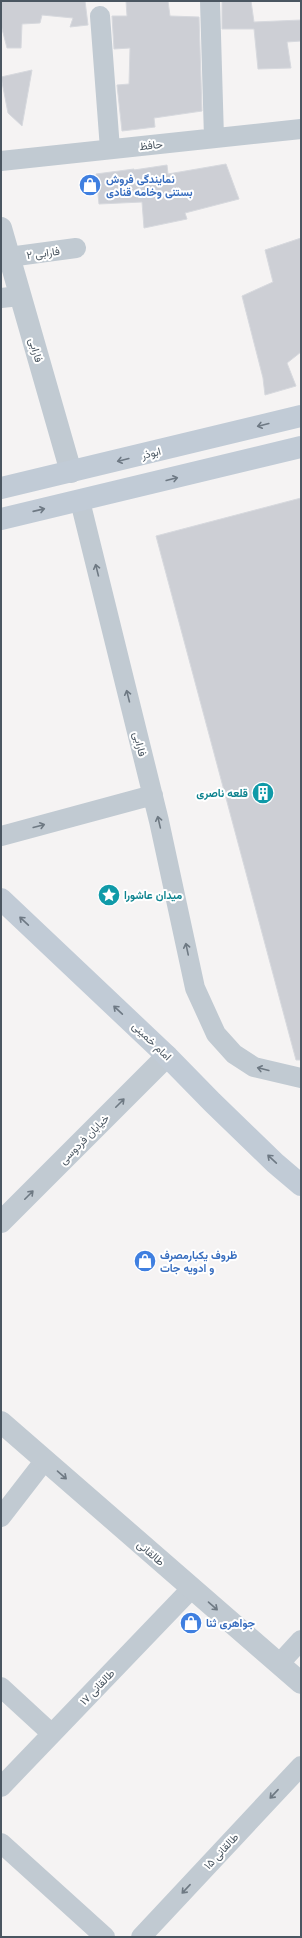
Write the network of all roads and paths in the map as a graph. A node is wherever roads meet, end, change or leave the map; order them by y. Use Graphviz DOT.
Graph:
graph roads {
  1 [pos="210,1"];
  2 [pos="100,16"];
  3 [pos="301,129"];
  4 [pos="214,138"];
  5 [pos="110,149"];
  6 [pos="1,161"];
  7 [pos="1,228"];
  8 [pos="76,248"];
  9 [pos="9,257"];
  10 [pos="11,297"];
  11 [pos="301,416"];
  12 [pos="301,447"];
  13 [pos="71,472"];
  14 [pos="1,488"];
  15 [pos="80,501"];
  16 [pos="1,519"];
  17 [pos="153,795"];
  18 [pos="1,836"];
  19 [pos="1,899"];
  20 [pos="167,1056"];
  21 [pos="301,1078"];
  22 [pos="301,1185"];
  23 [pos="1,1222"];
  24 [pos="1,1422"];
  25 [pos="45,1460"];
  26 [pos="1,1517"];
  27 [pos="192,1588"];
  28 [pos="301,1640"];
  29 [pos="279,1664"];
  30 [pos="301,1683"];
  31 [pos="1,1687"];
  32 [pos="52,1734"];
  33 [pos="301,1766"];
  34 [pos="1,1787"];
  35 [pos="1,1843"];
  36 [pos="105,1937"];
  37 [pos="141,1937"];
  1 -- 4 [label="street"];
  2 -- 5 [label="street"];
  3 -- 4 [label="street, حافظ"];
  4 -- 5 [label="street, حافظ"];
  5 -- 6 [label="street, حافظ"];
  7 -- 9 [label="street, فارابی"];
  8 -- 9 [label="street, فارابی ۲"];
  9 -- 10 [label="street, فارابی"];
  10 -- 13 [label="street, فارابی"];
  11 -- 13 [label="main road, ابوذر, one-way"];
  15 -- 12 [label="main road, one-way"];
  13 -- 14 [label="main road, ابوذر"];
  16 -- 15 [label="main road, one-way"];
  17 -- 15 [label="street, فارابی, one-way"];
  18 -- 17 [label="street, one-way"];
  21 -- 17 [label="street, فارابی, one-way"];
  20 -- 19 [label="main road, امام خمینی, one-way"];
  22 -- 20 [label="main road, امام خمینی, one-way"];
  23 -- 20 [label="street, خیابان فردوسی, one-way"];
  24 -- 25 [label="street, طالقانی"];
  25 -- 26 [label="street"];
  25 -- 27 [label="street, طالقانی, one-way"];
  27 -- 29 [label="street, طالقانی, one-way"];
  27 -- 32 [label="street, طالقانی ۱۷"];
  28 -- 29 [label="street"];
  29 -- 30 [label="street, طالقانی"];
  31 -- 32 [label="street"];
  32 -- 34 [label="street, طالقانی ۱۷"];
  33 -- 37 [label="street, طالقانی ۱۵, one-way"];
  35 -- 36 [label="street"];
}
